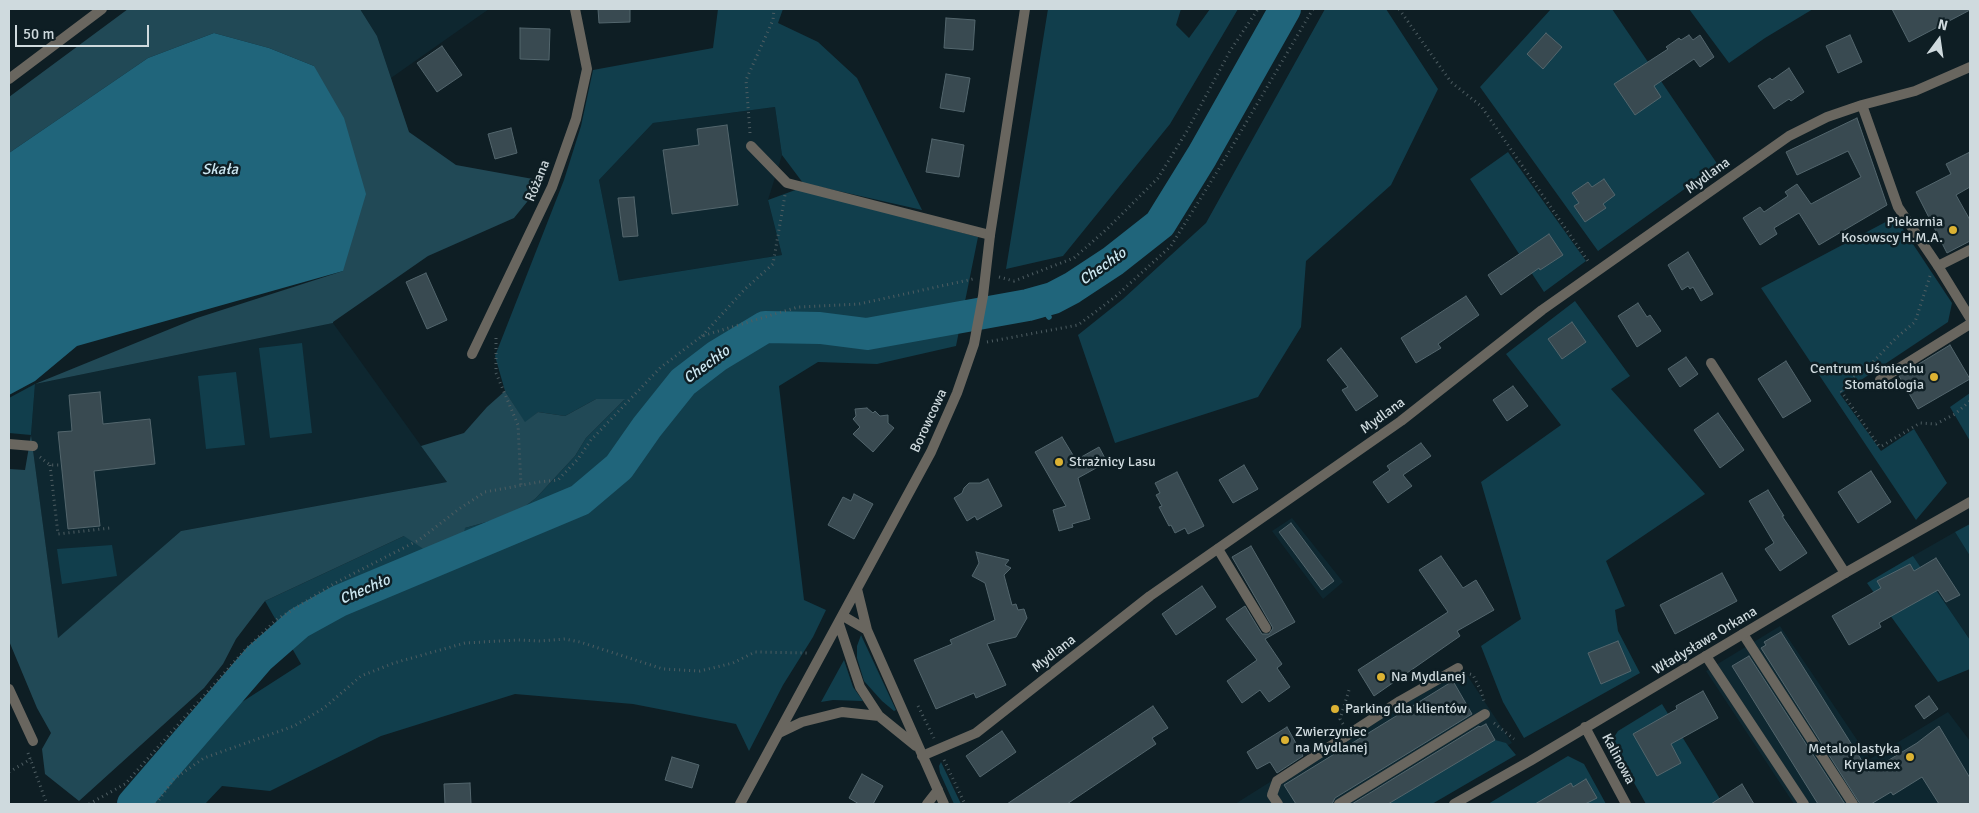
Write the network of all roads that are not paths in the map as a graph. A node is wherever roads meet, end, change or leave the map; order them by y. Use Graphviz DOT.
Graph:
graph roads {
  1 [pos="102,9"];
  2 [pos="575,9"];
  3 [pos="1025,9"];
  4 [pos="1970,67"];
  5 [pos="9,79"];
  6 [pos="1862,105"];
  7 [pos="751,146"];
  8 [pos="990,235"];
  9 [pos="1970,250"];
  10 [pos="1938,266"];
  11 [pos="1970,318"];
  12 [pos="1970,324"];
  13 [pos="472,354"];
  14 [pos="1711,363"];
  15 [pos="1880,380"];
  16 [pos="9,444"];
  17 [pos="33,446"];
  18 [pos="1970,502"];
  19 [pos="1218,549"];
  20 [pos="1845,573"];
  21 [pos="857,589"];
  22 [pos="841,620"];
  23 [pos="1266,628"];
  24 [pos="867,630"];
  25 [pos="1743,634"];
  26 [pos="1706,656"];
  27 [pos="1458,668"];
  28 [pos="9,689"];
  29 [pos="1484,714"];
  30 [pos="879,716"];
  31 [pos="1585,727"];
  32 [pos="779,733"];
  33 [pos="33,741"];
  34 [pos="920,751"];
  35 [pos="938,790"];
  36 [pos="740,804"];
  37 [pos="928,804"];
  38 [pos="944,804"];
  39 [pos="1278,804"];
  40 [pos="1339,804"];
  41 [pos="1454,804"];
  42 [pos="1626,804"];
  43 [pos="1804,804"];
  44 [pos="1853,804"];
  1 -- 5 [label="street"];
  2 -- 13 [label="street, Różana"];
  3 -- 8 [label="street, Borowcowa"];
  4 -- 6 [label="street, Mydlana"];
  6 -- 10 [label="street"];
  6 -- 19 [label="street, Mydlana"];
  7 -- 8 [label="street"];
  8 -- 21 [label="street, Borowcowa"];
  9 -- 10 [label="street"];
  10 -- 11 [label="street"];
  12 -- 15 [label="street"];
  14 -- 20 [label="street"];
  16 -- 17 [label="street"];
  18 -- 20 [label="street, Władysława Orkana"];
  19 -- 23 [label="street"];
  19 -- 34 [label="street, Mydlana"];
  20 -- 25 [label="street, Władysława Orkana"];
  21 -- 22 [label="street, Borowcowa"];
  21 -- 24 [label="street"];
  22 -- 24 [label="street"];
  22 -- 30 [label="street"];
  22 -- 32 [label="street, Borowcowa"];
  24 -- 34 [label="street"];
  25 -- 26 [label="street, Władysława Orkana"];
  25 -- 44 [label="street"];
  26 -- 31 [label="street, Władysława Orkana"];
  26 -- 43 [label="street"];
  27 -- 39 [label="street"];
  28 -- 33 [label="street"];
  29 -- 40 [label="street"];
  30 -- 32 [label="street"];
  30 -- 34 [label="street"];
  31 -- 41 [label="street, Władysława Orkana"];
  31 -- 42 [label="street, Kalinowa"];
  32 -- 36 [label="street, Borowcowa"];
  34 -- 35 [label="street"];
  35 -- 37 [label="street"];
  35 -- 38 [label="street"];
}
